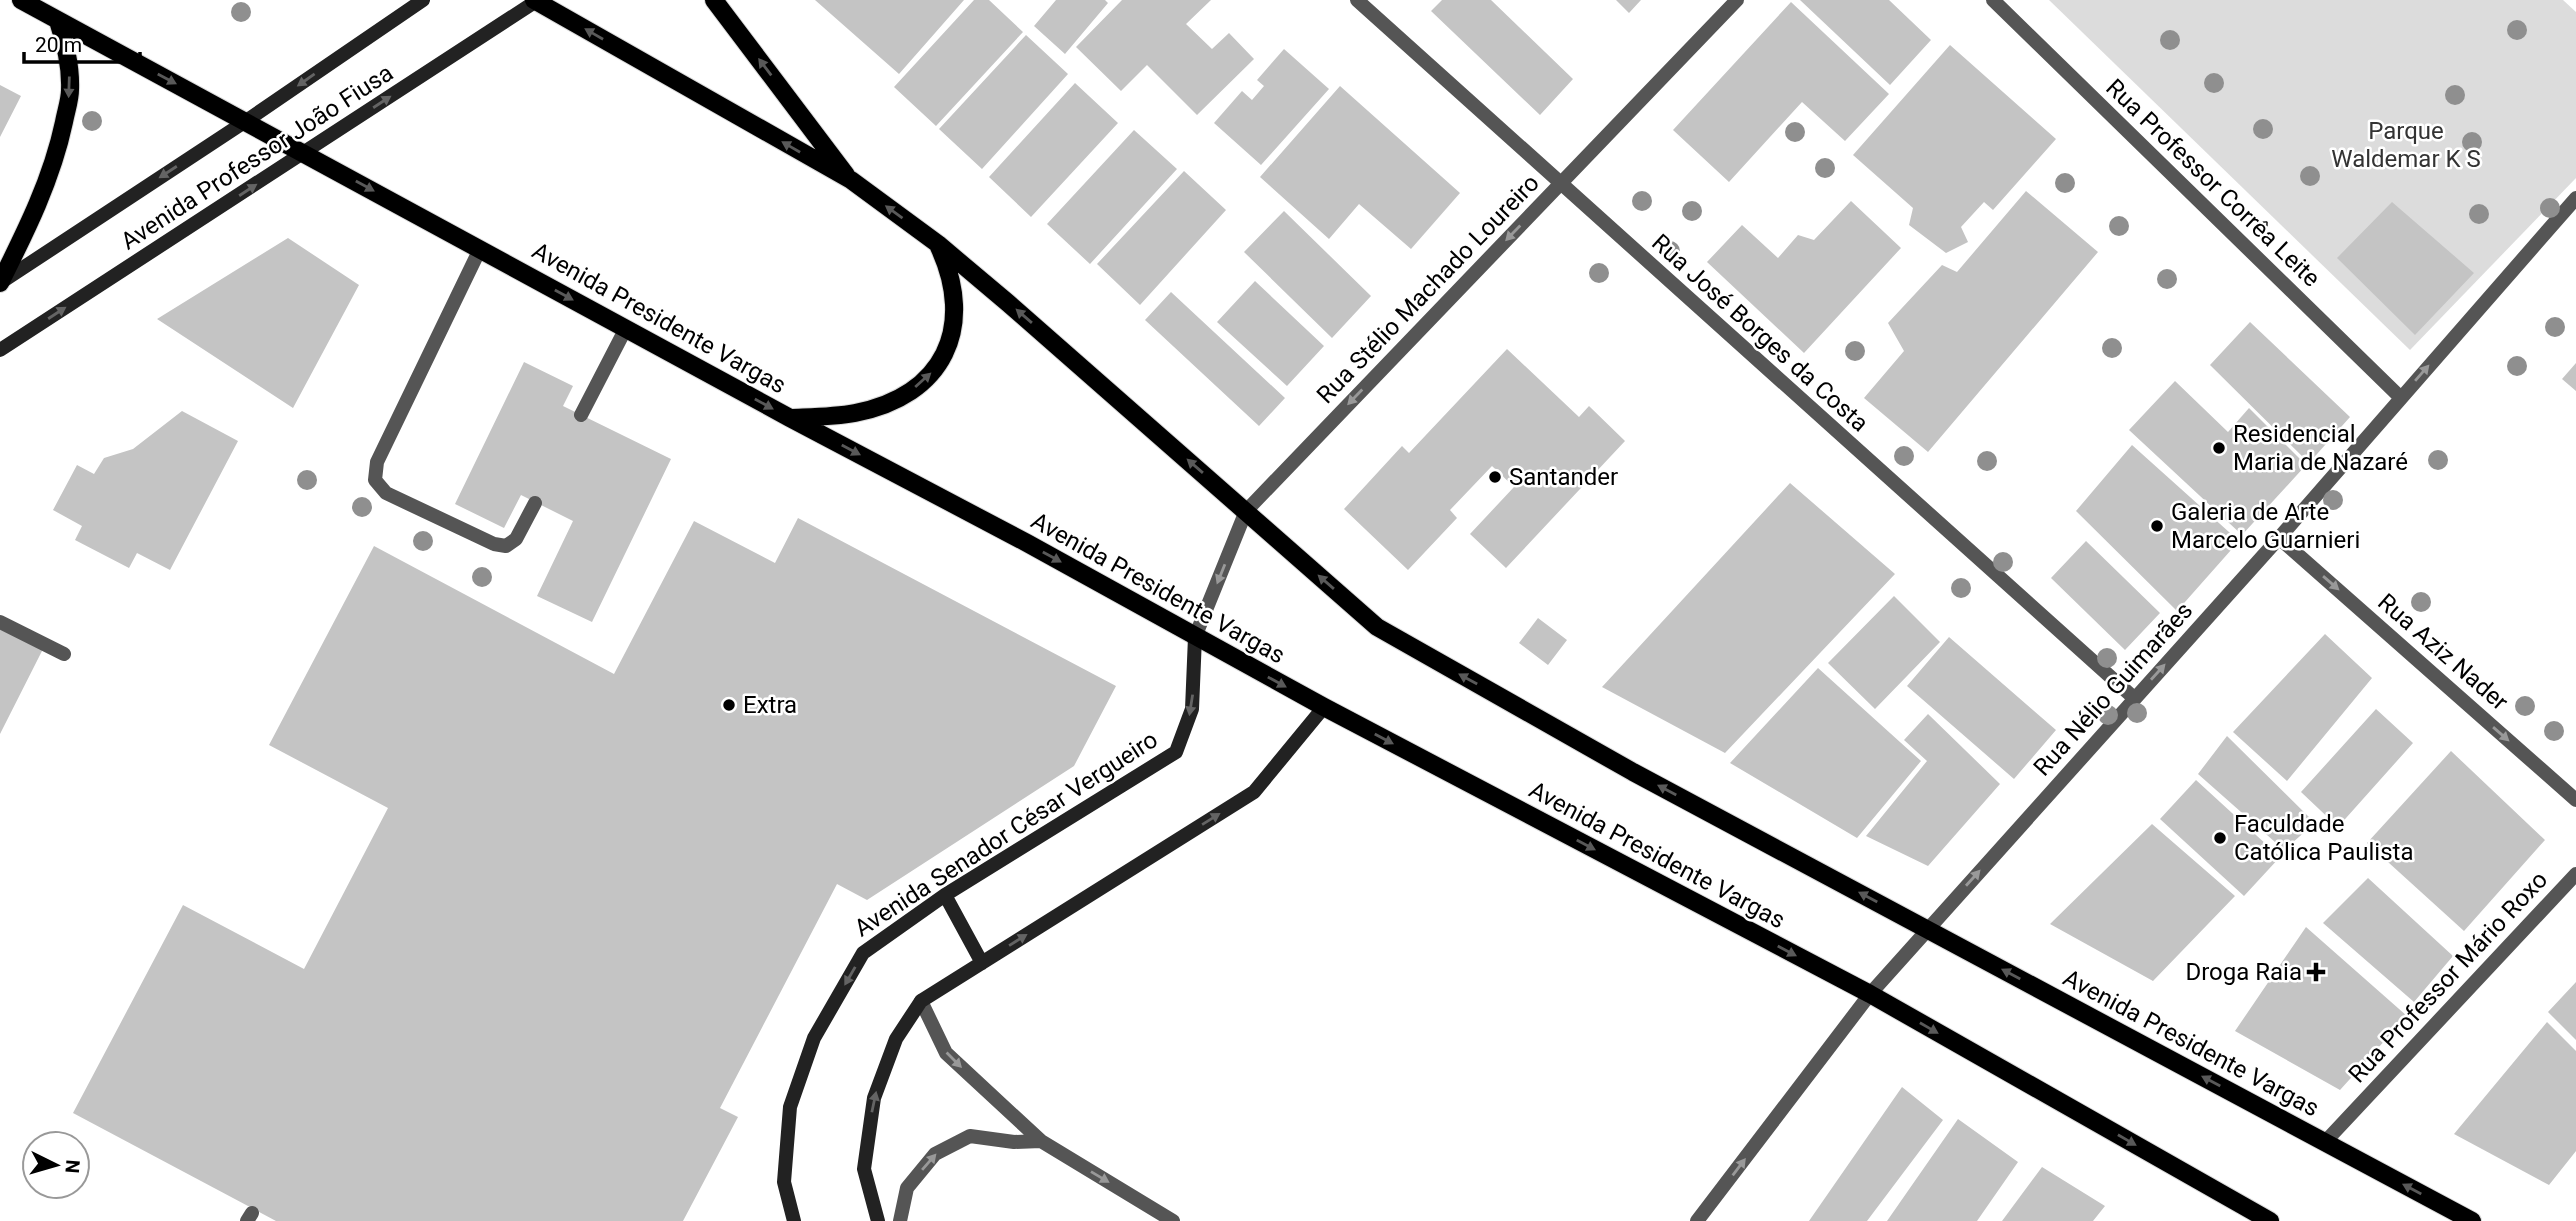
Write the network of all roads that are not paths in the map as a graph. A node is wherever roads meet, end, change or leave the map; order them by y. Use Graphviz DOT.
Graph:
graph roads {
  1 [pos="21,0"];
  2 [pos="423,0"];
  3 [pos="536,0"];
  4 [pos="714,0"];
  5 [pos="1357,0"];
  6 [pos="1737,0"];
  7 [pos="1993,0"];
  8 [pos="58,21"];
  9 [pos="246,121"];
  10 [pos="305,153"];
  11 [pos="851,180"];
  12 [pos="1560,184"];
  13 [pos="2576,198"];
  14 [pos="938,244"];
  15 [pos="480,249"];
  16 [pos="0,283"];
  17 [pos="626,328"];
  18 [pos="0,350"];
  19 [pos="2401,398"];
  20 [pos="581,415"];
  21 [pos="790,418"];
  22 [pos="536,503"];
  23 [pos="1246,512"];
  24 [pos="2279,538"];
  25 [pos="0,622"];
  26 [pos="1195,637"];
  27 [pos="64,654"];
  28 [pos="2134,698"];
  29 [pos="1324,708"];
  30 [pos="2576,800"];
  31 [pos="2576,874"];
  32 [pos="945,895"];
  33 [pos="1928,929"];
  34 [pos="982,962"];
  35 [pos="1870,994"];
  36 [pos="920,1001"];
  37 [pos="1041,1141"];
  38 [pos="2325,1143"];
  39 [pos="794,1221"];
  40 [pos="878,1221"];
  41 [pos="900,1221"];
  42 [pos="1173,1221"];
  43 [pos="1697,1221"];
  44 [pos="2270,1221"];
  45 [pos="2472,1221"];
  1 -- 8 [label="main road, Avenida Presidente Vargas"];
  2 -- 9 [label="street, Avenida Professor João Fiusa, one-way"];
  10 -- 3 [label="street, Avenida Professor João Fiusa, one-way"];
  11 -- 3 [label="main road, Avenida Presidente Vargas, one-way"];
  11 -- 4 [label="main road, one-way"];
  5 -- 12 [label="street, Rua José Borges da Costa"];
  6 -- 12 [label="street, Rua Stélio Machado Loureiro"];
  7 -- 19 [label="street, Rua Professor Corrêa Leite"];
  8 -- 9 [label="main road, Avenida Presidente Vargas, one-way"];
  8 -- 16 [label="main road, one-way"];
  9 -- 10 [label="main road, Avenida Presidente Vargas"];
  9 -- 16 [label="street, Avenida Professor João Fiusa, one-way"];
  10 -- 15 [label="main road, Avenida Presidente Vargas, one-way"];
  18 -- 10 [label="street, Avenida Professor João Fiusa, one-way"];
  14 -- 11 [label="main road, Avenida Presidente Vargas, one-way"];
  12 -- 23 [label="street, Rua Stélio Machado Loureiro, one-way"];
  12 -- 28 [label="street, Rua José Borges da Costa"];
  19 -- 13 [label="street, Rua Nélio Guimarães, one-way"];
  21 -- 14 [label="main road, one-way"];
  23 -- 14 [label="main road, Avenida Presidente Vargas, one-way"];
  15 -- 17 [label="main road, Avenida Presidente Vargas, one-way"];
  15 -- 22 [label="street"];
  17 -- 20 [label="street"];
  17 -- 21 [label="main road, Avenida Presidente Vargas, one-way"];
  19 -- 24 [label="street, Rua Nélio Guimarães"];
  21 -- 26 [label="main road, Avenida Presidente Vargas, one-way"];
  23 -- 26 [label="street, Rua Stélio Machado Loureiro, one-way"];
  33 -- 23 [label="main road, Avenida Presidente Vargas, one-way"];
  28 -- 24 [label="street, Rua Nélio Guimarães, one-way"];
  24 -- 30 [label="street, Rua Aziz Nader, one-way"];
  25 -- 27 [label="street"];
  26 -- 29 [label="main road, Avenida Presidente Vargas, one-way"];
  26 -- 32 [label="street, Avenida Senador César Vergueiro, one-way"];
  33 -- 28 [label="street, Rua Nélio Guimarães, one-way"];
  34 -- 29 [label="street, one-way"];
  29 -- 35 [label="main road, Avenida Presidente Vargas, one-way"];
  31 -- 38 [label="street, Rua Professor Mário Roxo"];
  32 -- 34 [label="street"];
  32 -- 39 [label="street, Avenida Senador César Vergueiro, one-way"];
  33 -- 35 [label="street, Rua Nélio Guimarães"];
  38 -- 33 [label="main road, Avenida Presidente Vargas, one-way"];
  34 -- 36 [label="street"];
  43 -- 35 [label="street, Rua Nélio Guimarães, one-way"];
  35 -- 44 [label="main road, Avenida Presidente Vargas, one-way"];
  36 -- 37 [label="street, one-way"];
  40 -- 36 [label="street, one-way"];
  41 -- 37 [label="street, one-way"];
  37 -- 42 [label="street, one-way"];
  45 -- 38 [label="main road, Avenida Presidente Vargas, one-way"];
}
